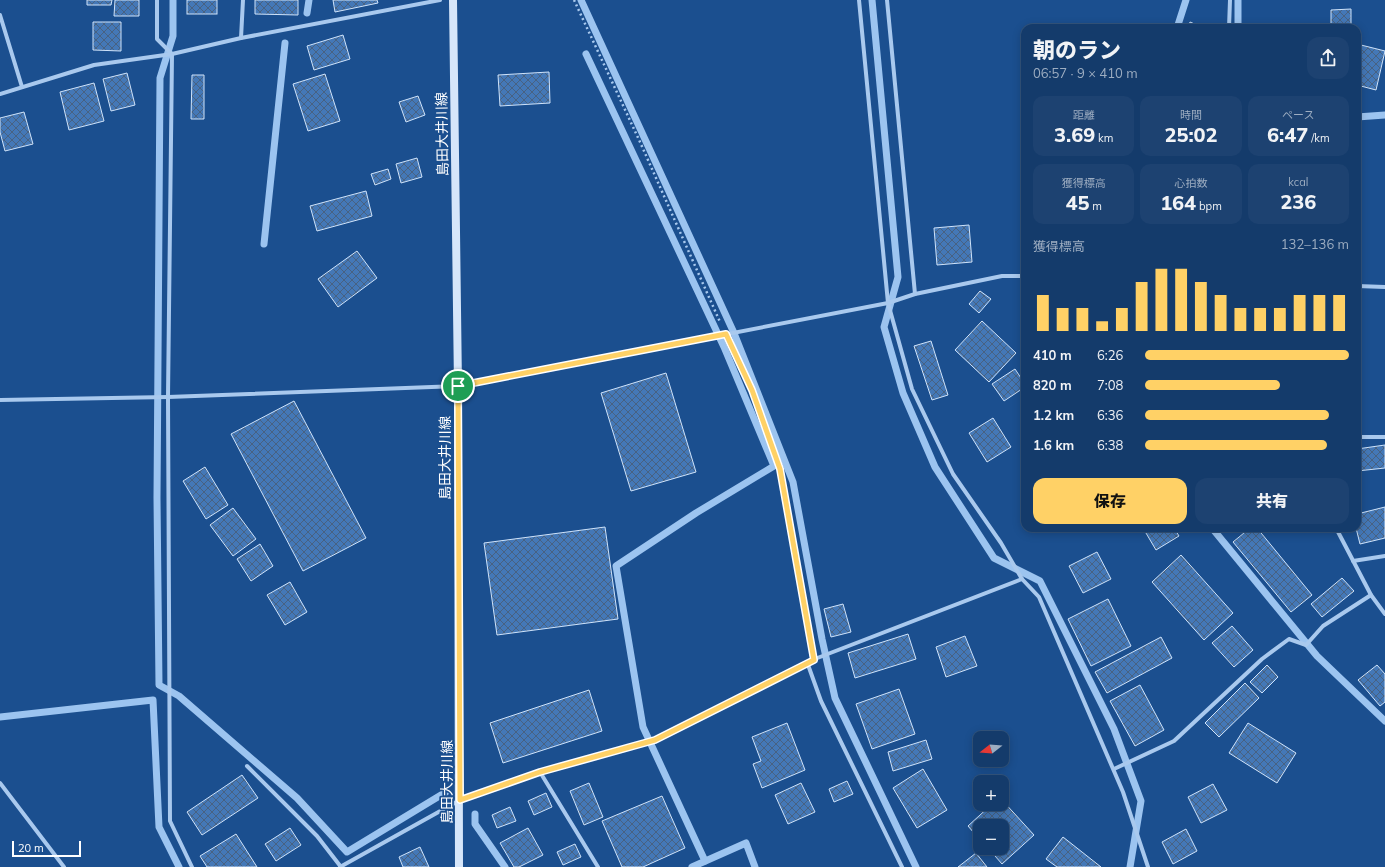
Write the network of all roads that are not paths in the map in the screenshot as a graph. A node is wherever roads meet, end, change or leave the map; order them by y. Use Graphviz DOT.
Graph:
graph roads {
  1 [pos="158,0"];
  2 [pos="243,0"];
  3 [pos="440,0"];
  4 [pos="453,0"];
  5 [pos="859,0"];
  6 [pos="887,0"];
  7 [pos="1230,0"];
  8 [pos="0,15"];
  9 [pos="1229,24"];
  10 [pos="241,38"];
  11 [pos="172,54"];
  12 [pos="22,87"];
  13 [pos="0,94"];
  14 [pos="1021,276"];
  15 [pos="1361,286"];
  16 [pos="1385,287"];
  17 [pos="915,294"];
  18 [pos="888,303"];
  19 [pos="458,386"];
  20 [pos="168,397"];
  21 [pos="0,400"];
  22 [pos="1361,436"];
  23 [pos="1385,437"];
  24 [pos="1338,532"];
  25 [pos="1385,556"];
  26 [pos="1353,561"];
  27 [pos="1022,579"];
  28 [pos="1371,595"];
  29 [pos="1385,614"];
  30 [pos="807,662"];
  31 [pos="247,766"];
  32 [pos="1114,769"];
  33 [pos="540,772"];
  34 [pos="0,783"];
  35 [pos="460,800"];
  36 [pos="64,867"];
  37 [pos="192,867"];
  38 [pos="341,867"];
  39 [pos="460,867"];
  40 [pos="598,867"];
  41 [pos="902,867"];
  42 [pos="1148,867"];
  1 -- 11 [label="street"];
  2 -- 10 [label="street"];
  3 -- 10 [label="street"];
  4 -- 19 [label="main road, 島田大井川線"];
  5 -- 18 [label="street"];
  6 -- 17 [label="street"];
  7 -- 9 [label="street"];
  8 -- 12 [label="street"];
  10 -- 11 [label="street"];
  11 -- 12 [label="street"];
  11 -- 20 [label="street"];
  12 -- 13 [label="street"];
  14 -- 17 [label="street"];
  15 -- 16 [label="street"];
  17 -- 18 [label="street"];
  18 -- 19 [label="street"];
  18 -- 27 [label="street"];
  19 -- 20 [label="street"];
  19 -- 35 [label="main road, 島田大井川線"];
  20 -- 21 [label="street"];
  20 -- 37 [label="street"];
  22 -- 23 [label="street"];
  24 -- 26 [label="street"];
  25 -- 26 [label="street"];
  26 -- 28 [label="street"];
  27 -- 30 [label="street"];
  27 -- 32 [label="street"];
  28 -- 29 [label="street"];
  28 -- 32 [label="street"];
  30 -- 33 [label="street"];
  30 -- 41 [label="street"];
  31 -- 38 [label="street"];
  32 -- 42 [label="street"];
  33 -- 35 [label="street"];
  33 -- 40 [label="street"];
  34 -- 36 [label="street"];
  35 -- 38 [label="street"];
  35 -- 39 [label="main road, 島田大井川線"];
}
